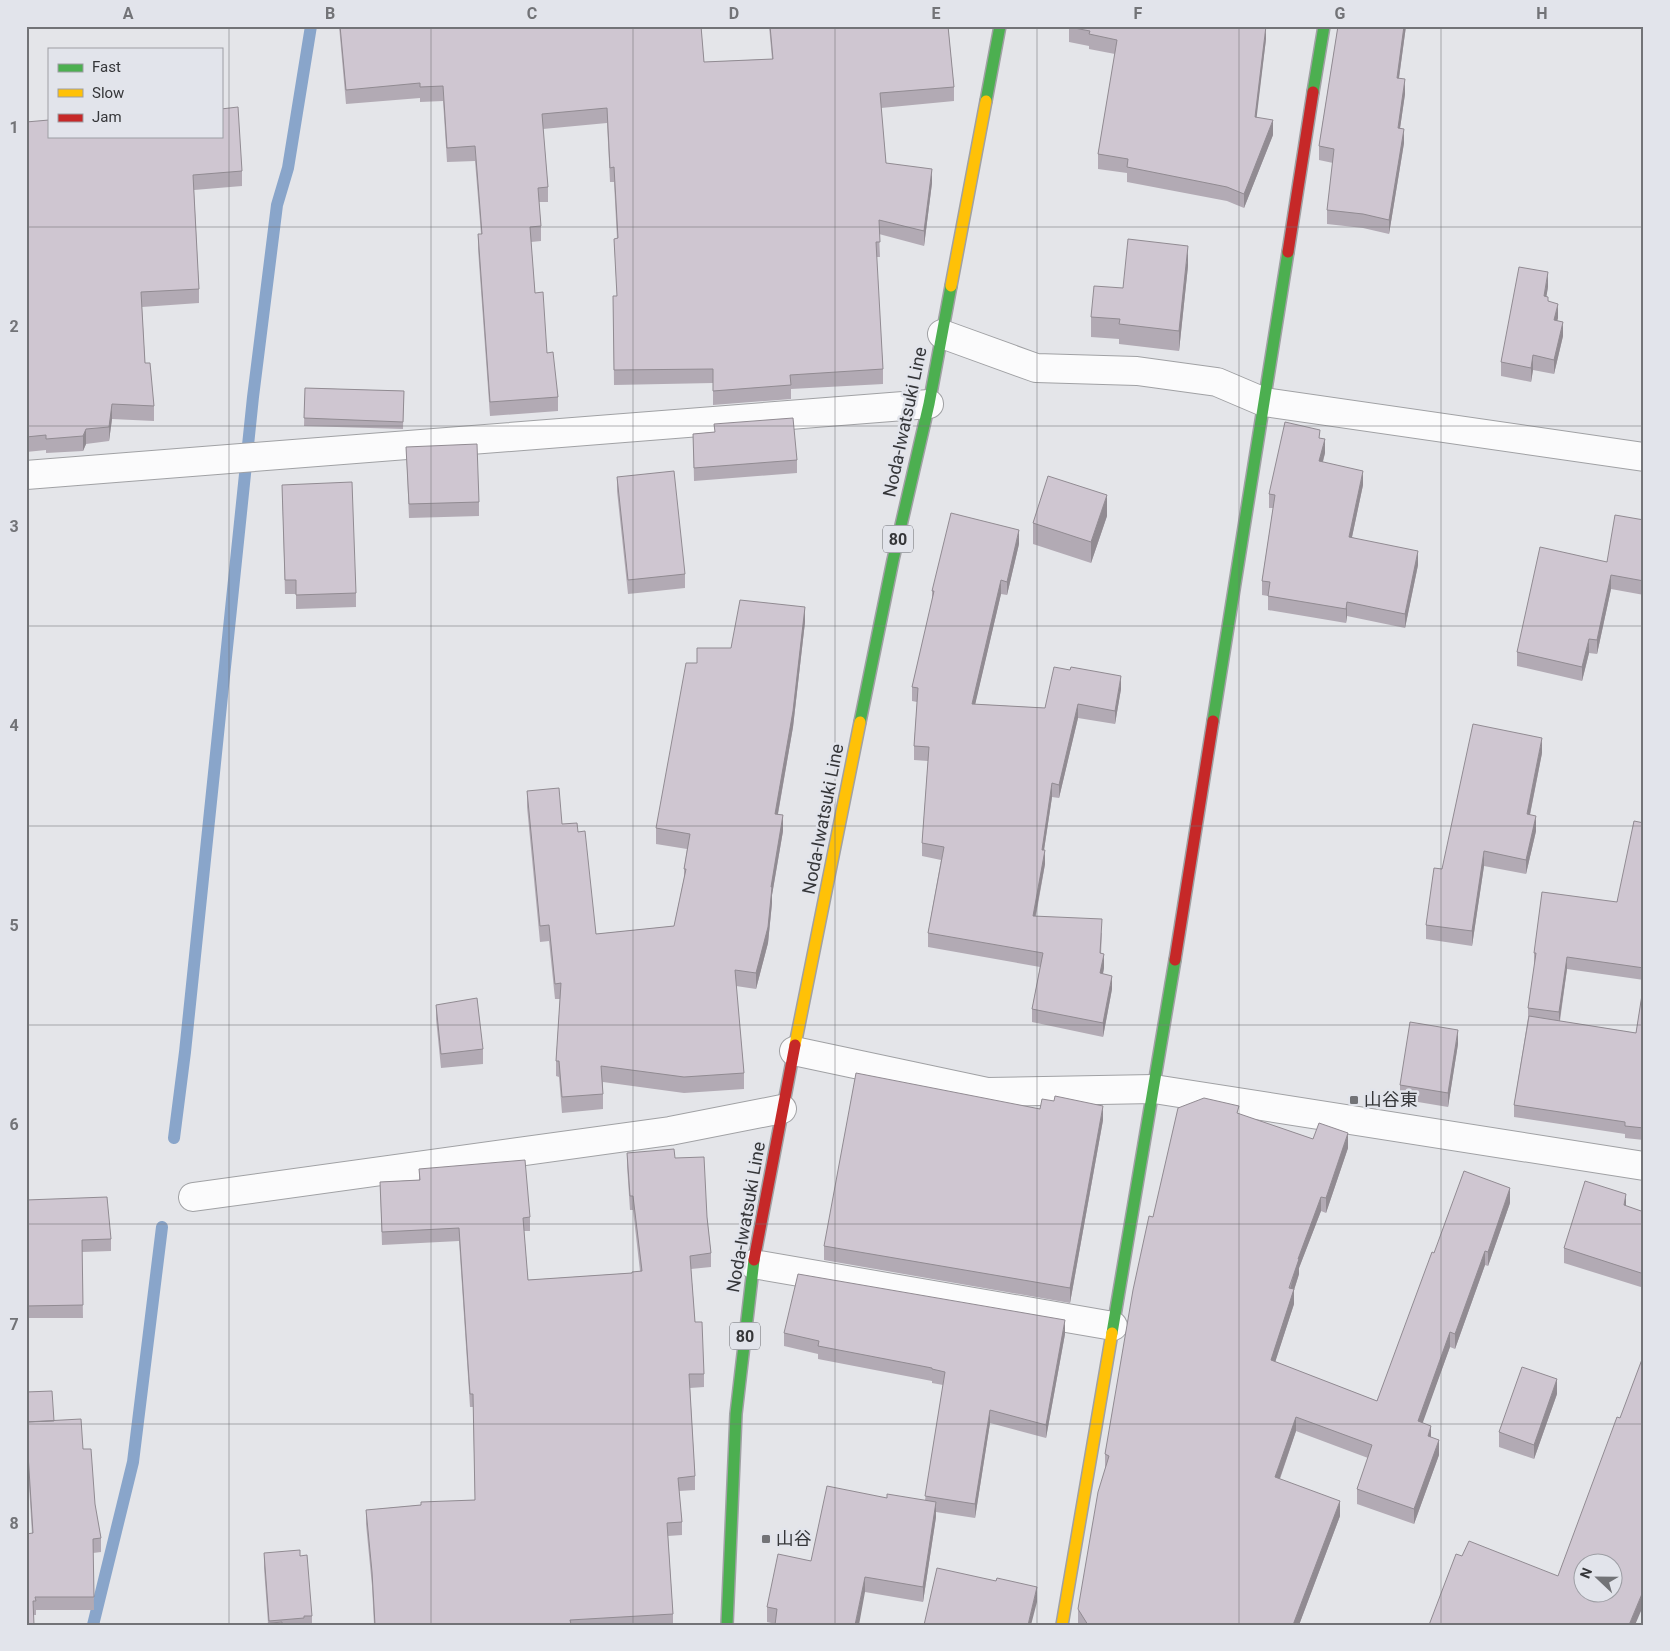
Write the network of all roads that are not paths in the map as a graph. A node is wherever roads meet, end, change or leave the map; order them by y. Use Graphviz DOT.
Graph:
graph roads {
  1 [pos="1000,26"];
  2 [pos="1324,26"];
  3 [pos="942,334"];
  4 [pos="1264,402"];
  5 [pos="929,404"];
  6 [pos="1644,457"];
  7 [pos="26,475"];
  8 [pos="794,1051"];
  9 [pos="1154,1089"];
  10 [pos="782,1109"];
  11 [pos="1644,1166"];
  12 [pos="193,1197"];
  13 [pos="753,1264"];
  14 [pos="1112,1326"];
  15 [pos="727,1625"];
  16 [pos="1062,1625"];
  1 -- 3 [label="main road, Noda-Iwatsuki Line / 80"];
  2 -- 4 [label="main road"];
  3 -- 4 [label="street"];
  3 -- 5 [label="main road, Noda-Iwatsuki Line / 80"];
  4 -- 6 [label="street"];
  4 -- 9 [label="main road"];
  5 -- 7 [label="street"];
  5 -- 8 [label="main road, Noda-Iwatsuki Line / 80"];
  8 -- 9 [label="street"];
  8 -- 10 [label="main road, Noda-Iwatsuki Line / 80"];
  9 -- 11 [label="street"];
  9 -- 14 [label="main road"];
  10 -- 12 [label="street"];
  10 -- 13 [label="main road, Noda-Iwatsuki Line / 80"];
  13 -- 14 [label="street"];
  13 -- 15 [label="main road, Noda-Iwatsuki Line / 80"];
  14 -- 16 [label="main road"];
}
